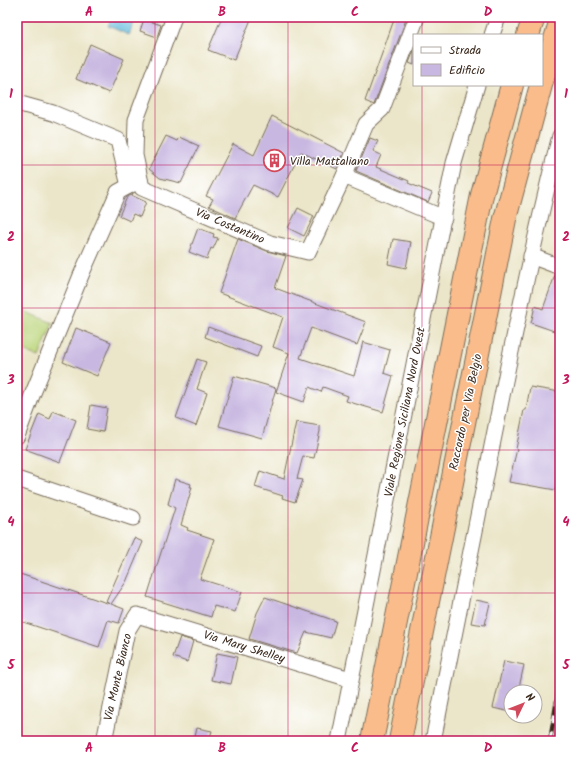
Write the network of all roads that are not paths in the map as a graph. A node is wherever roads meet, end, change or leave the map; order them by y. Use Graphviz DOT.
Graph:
graph roads {
  1 [pos="174,17"];
  2 [pos="417,17"];
  3 [pos="498,17"];
  4 [pos="534,17"];
  5 [pos="560,23"];
  6 [pos="492,34"];
  7 [pos="528,34"];
  8 [pos="543,78"];
  9 [pos="477,86"];
  10 [pos="512,86"];
  11 [pos="541,86"];
  12 [pos="17,103"];
  13 [pos="560,136"];
  14 [pos="344,176"];
  15 [pos="134,183"];
  16 [pos="444,218"];
  17 [pos="531,256"];
  18 [pos="560,267"];
  19 [pos="17,436"];
  20 [pos="17,479"];
  21 [pos="133,518"];
  22 [pos="138,615"];
  23 [pos="350,680"];
  24 [pos="104,741"];
  25 [pos="339,741"];
  26 [pos="372,741"];
  27 [pos="400,741"];
  28 [pos="433,741"];
  1 -- 15 [label="street"];
  2 -- 14 [label="street"];
  3 -- 6 [label="street"];
  4 -- 7 [label="highway"];
  5 -- 8 [label="highway"];
  9 -- 16 [label="street, Viale Regione Siciliana Nord Ovest"];
  10 -- 26 [label="highway"];
  11 -- 27 [label="highway, Raccordo per Via Belgio"];
  12 -- 15 [label="street"];
  13 -- 17 [label="street"];
  14 -- 15 [label="street, Via Costantino"];
  14 -- 16 [label="street"];
  15 -- 19 [label="street"];
  16 -- 23 [label="street, Viale Regione Siciliana Nord Ovest"];
  17 -- 18 [label="street"];
  17 -- 28 [label="street"];
  20 -- 21 [label="street"];
  22 -- 23 [label="street, Via Mary Shelley"];
  22 -- 24 [label="street, Via Monte Bianco"];
  23 -- 25 [label="street, Viale Regione Siciliana Nord Ovest"];
}
